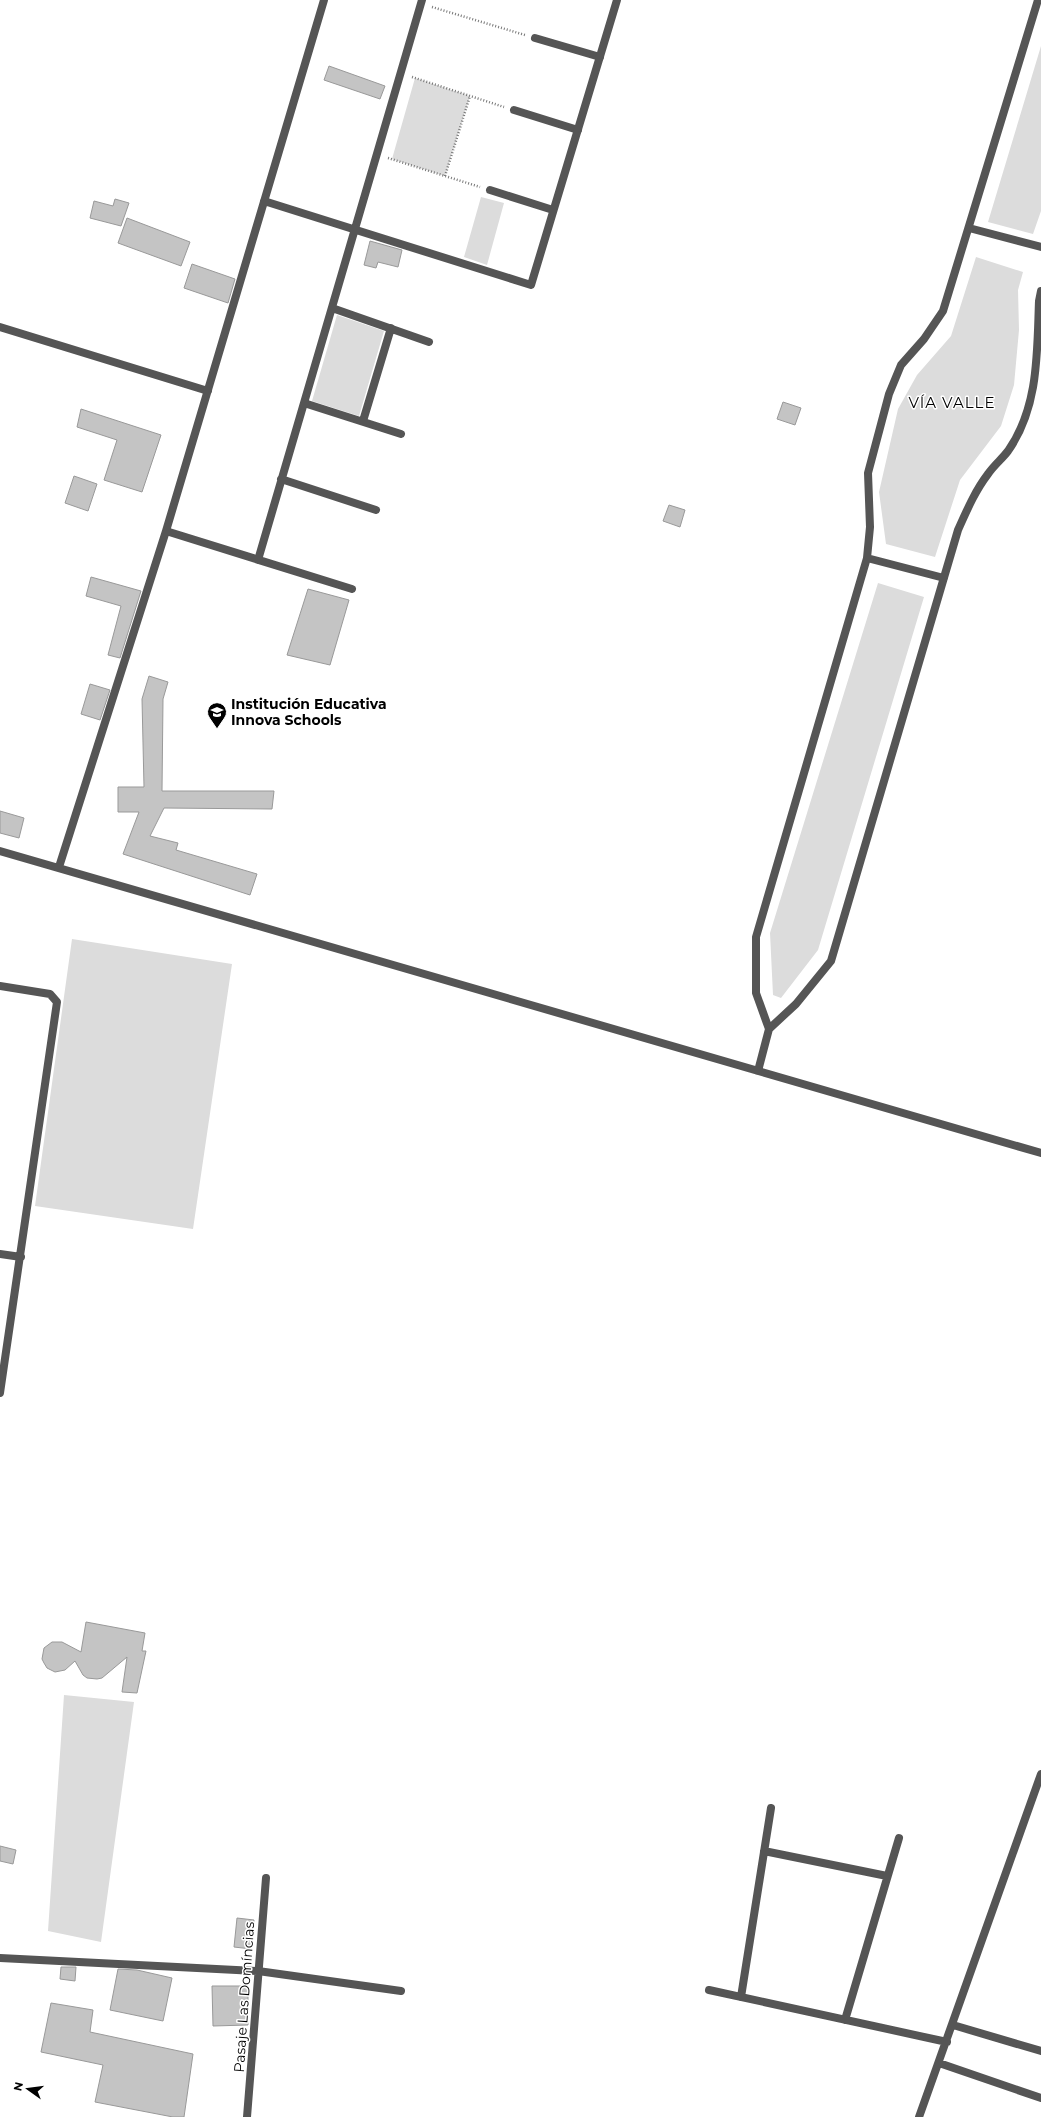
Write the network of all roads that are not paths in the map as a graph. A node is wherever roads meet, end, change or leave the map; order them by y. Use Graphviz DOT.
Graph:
graph roads {
  1 [pos="324,0"];
  2 [pos="617,0"];
  3 [pos="1038,0"];
  4 [pos="422,2"];
  5 [pos="535,38"];
  6 [pos="600,57"];
  7 [pos="514,110"];
  8 [pos="578,130"];
  9 [pos="490,190"];
  10 [pos="264,201"];
  11 [pos="554,210"];
  12 [pos="969,228"];
  13 [pos="355,229"];
  14 [pos="1041,247"];
  15 [pos="1041,291"];
  16 [pos="332,308"];
  17 [pos="0,327"];
  18 [pos="391,328"];
  19 [pos="428,342"];
  20 [pos="208,391"];
  21 [pos="304,403"];
  22 [pos="362,421"];
  23 [pos="400,434"];
  24 [pos="281,479"];
  25 [pos="376,510"];
  26 [pos="166,531"];
  27 [pos="867,558"];
  28 [pos="258,560"];
  29 [pos="944,578"];
  30 [pos="352,589"];
  31 [pos="0,851"];
  32 [pos="59,867"];
  33 [pos="0,986"];
  34 [pos="769,1029"];
  35 [pos="758,1071"];
  36 [pos="1041,1153"];
  37 [pos="0,1254"];
  38 [pos="21,1257"];
  39 [pos="0,1393"];
  40 [pos="1041,1774"];
  41 [pos="771,1808"];
  42 [pos="898,1838"];
  43 [pos="764,1851"];
  44 [pos="887,1876"];
  45 [pos="266,1878"];
  46 [pos="0,1958"];
  47 [pos="258,1971"];
  48 [pos="709,1990"];
  49 [pos="401,1991"];
  50 [pos="741,1997"];
  51 [pos="845,2020"];
  52 [pos="953,2025"];
  53 [pos="947,2042"];
  54 [pos="1041,2051"];
  55 [pos="939,2063"];
  56 [pos="1041,2098"];
  57 [pos="247,2117"];
  58 [pos="919,2117"];
  1 -- 10 [label="street"];
  2 -- 6 [label="street"];
  3 -- 12 [label="street"];
  4 -- 13 [label="street"];
  5 -- 6 [label="street"];
  6 -- 8 [label="street"];
  7 -- 8 [label="street"];
  8 -- 11 [label="street"];
  9 -- 11 [label="street"];
  10 -- 13 [label="street"];
  10 -- 20 [label="street"];
  11 -- 13 [label="street"];
  12 -- 14 [label="street"];
  12 -- 27 [label="street"];
  13 -- 16 [label="street"];
  15 -- 29 [label="street"];
  16 -- 18 [label="street"];
  16 -- 21 [label="street"];
  17 -- 20 [label="street"];
  18 -- 19 [label="street"];
  18 -- 22 [label="street"];
  20 -- 26 [label="street"];
  21 -- 22 [label="street"];
  21 -- 24 [label="street"];
  22 -- 23 [label="street"];
  24 -- 25 [label="street"];
  24 -- 28 [label="street"];
  26 -- 28 [label="street"];
  26 -- 32 [label="street"];
  27 -- 29 [label="street"];
  27 -- 34 [label="street"];
  28 -- 30 [label="street"];
  29 -- 34 [label="street"];
  31 -- 32 [label="street"];
  32 -- 35 [label="street"];
  33 -- 38 [label="street"];
  34 -- 35 [label="street"];
  35 -- 36 [label="street"];
  37 -- 38 [label="street"];
  38 -- 39 [label="street"];
  40 -- 52 [label="street"];
  41 -- 43 [label="street"];
  42 -- 44 [label="street"];
  43 -- 44 [label="street"];
  43 -- 50 [label="street"];
  44 -- 51 [label="street"];
  45 -- 47 [label="street, Pasaje Las Domíncias"];
  46 -- 47 [label="street"];
  47 -- 49 [label="street"];
  47 -- 57 [label="street, Pasaje Las Domíncias"];
  48 -- 50 [label="street"];
  50 -- 51 [label="street"];
  51 -- 53 [label="street"];
  52 -- 53 [label="street"];
  52 -- 54 [label="street"];
  53 -- 55 [label="street"];
  55 -- 56 [label="street"];
  55 -- 58 [label="street"];
}
